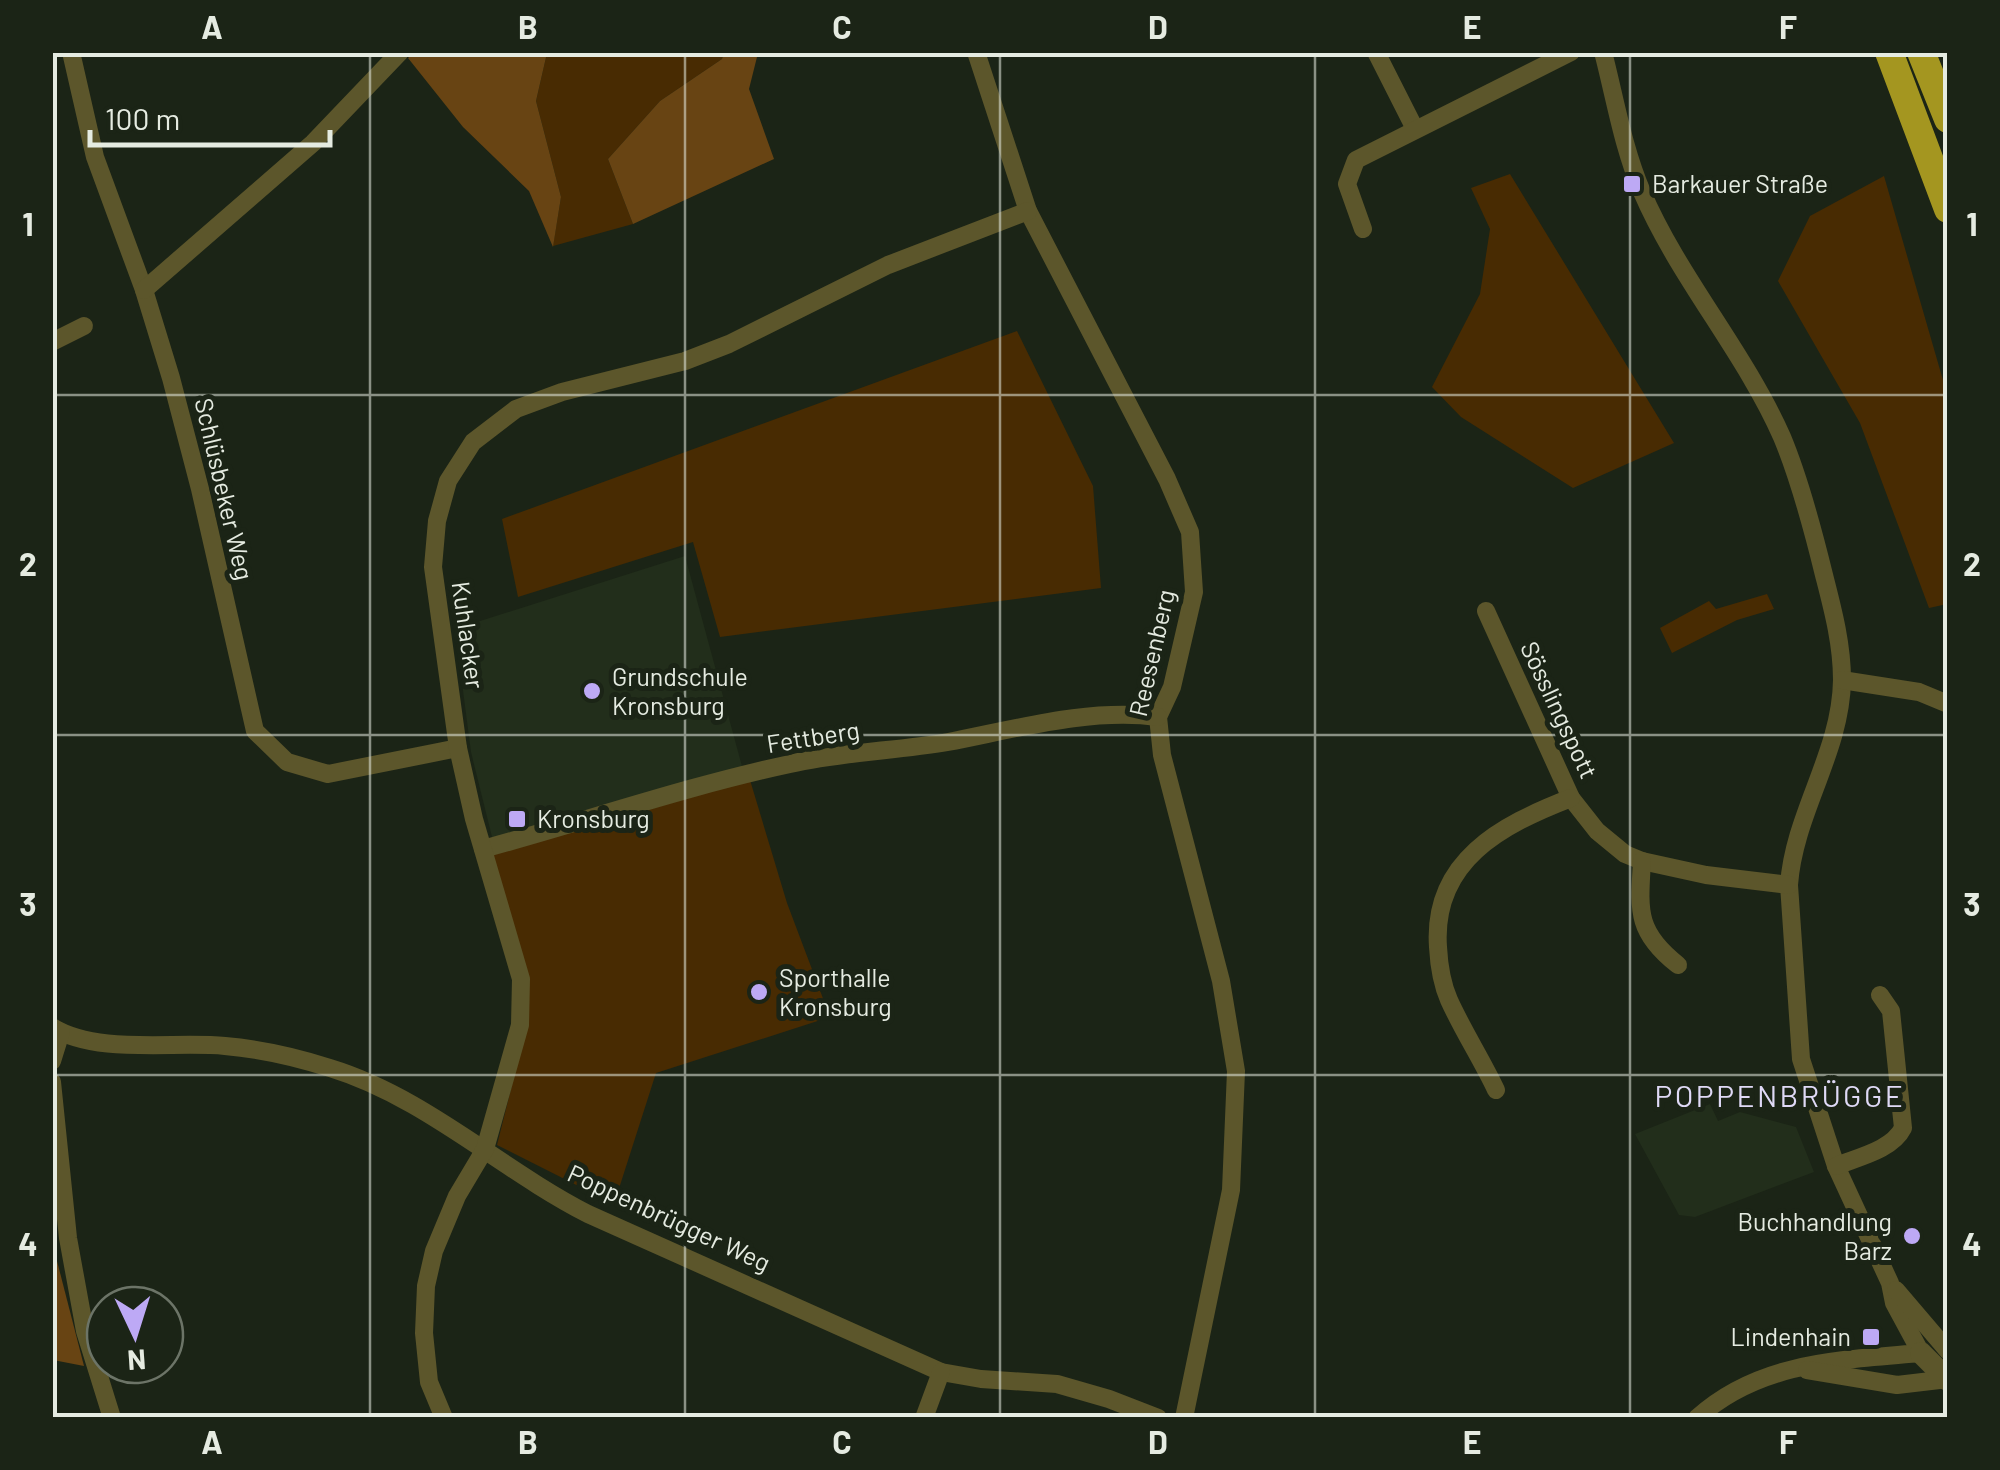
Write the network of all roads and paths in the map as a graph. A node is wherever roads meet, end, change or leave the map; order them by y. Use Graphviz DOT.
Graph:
graph roads {
  1 [pos="71,52"];
  2 [pos="400,52"];
  3 [pos="976,52"];
  4 [pos="1376,52"];
  5 [pos="1571,52"];
  6 [pos="1602,52"];
  7 [pos="1889,52"];
  8 [pos="1920,52"];
  9 [pos="1948,119"];
  10 [pos="1414,129"];
  11 [pos="1948,209"];
  12 [pos="1028,210"];
  13 [pos="1363,229"];
  14 [pos="144,290"];
  15 [pos="84,326"];
  16 [pos="52,342"];
  17 [pos="1486,611"];
  18 [pos="1842,680"];
  19 [pos="1948,704"];
  20 [pos="1158,717"];
  21 [pos="458,748"];
  22 [pos="1571,798"];
  23 [pos="483,848"];
  24 [pos="1642,861"];
  25 [pos="1789,885"];
  26 [pos="1678,965"];
  27 [pos="1880,995"];
  28 [pos="56,1029"];
  29 [pos="52,1061"];
  30 [pos="52,1082"];
  31 [pos="1496,1090"];
  32 [pos="485,1149"];
  33 [pos="1836,1166"];
  34 [pos="1890,1282"];
  35 [pos="1947,1350"];
  36 [pos="1922,1353"];
  37 [pos="1797,1368"];
  38 [pos="941,1372"];
  39 [pos="1947,1379"];
  40 [pos="112,1418"];
  41 [pos="444,1418"];
  42 [pos="924,1418"];
  43 [pos="1158,1418"];
  44 [pos="1184,1418"];
  45 [pos="1697,1418"];
  1 -- 14 [label="street, Schlüsbeker Weg"];
  2 -- 14 [label="street"];
  3 -- 12 [label="street, Reesenberg"];
  4 -- 10 [label="street"];
  5 -- 10 [label="street"];
  6 -- 18 [label="street"];
  7 -- 11 [label="highway"];
  8 -- 9 [label="highway"];
  10 -- 13 [label="street"];
  12 -- 20 [label="street, Reesenberg"];
  12 -- 21 [label="street, Kuhlacker"];
  14 -- 21 [label="street, Schlüsbeker Weg"];
  15 -- 16 [label="street"];
  17 -- 22 [label="street, Sösslingspott"];
  18 -- 19 [label="street"];
  18 -- 25 [label="street"];
  20 -- 23 [label="street, Fettberg"];
  20 -- 44 [label="street, Reesenberg"];
  21 -- 23 [label="street, Kuhlacker"];
  22 -- 24 [label="street, Sösslingspott"];
  22 -- 31 [label="street"];
  23 -- 32 [label="street, Kuhlacker"];
  24 -- 25 [label="street, Sösslingspott"];
  24 -- 26 [label="street"];
  25 -- 33 [label="street"];
  27 -- 33 [label="street"];
  28 -- 29 [label="street"];
  28 -- 32 [label="street, Poppenbrügger Weg"];
  30 -- 40 [label="street"];
  32 -- 38 [label="street, Poppenbrügger Weg"];
  32 -- 41 [label="street, Kuhlacker"];
  33 -- 34 [label="street"];
  34 -- 35 [label="street"];
  34 -- 36 [label="street"];
  35 -- 36 [label="street"];
  36 -- 37 [label="street"];
  36 -- 39 [label="street"];
  37 -- 39 [label="street"];
  37 -- 45 [label="street"];
  38 -- 42 [label="street"];
  38 -- 43 [label="street, Poppenbrügger Weg"];
}
